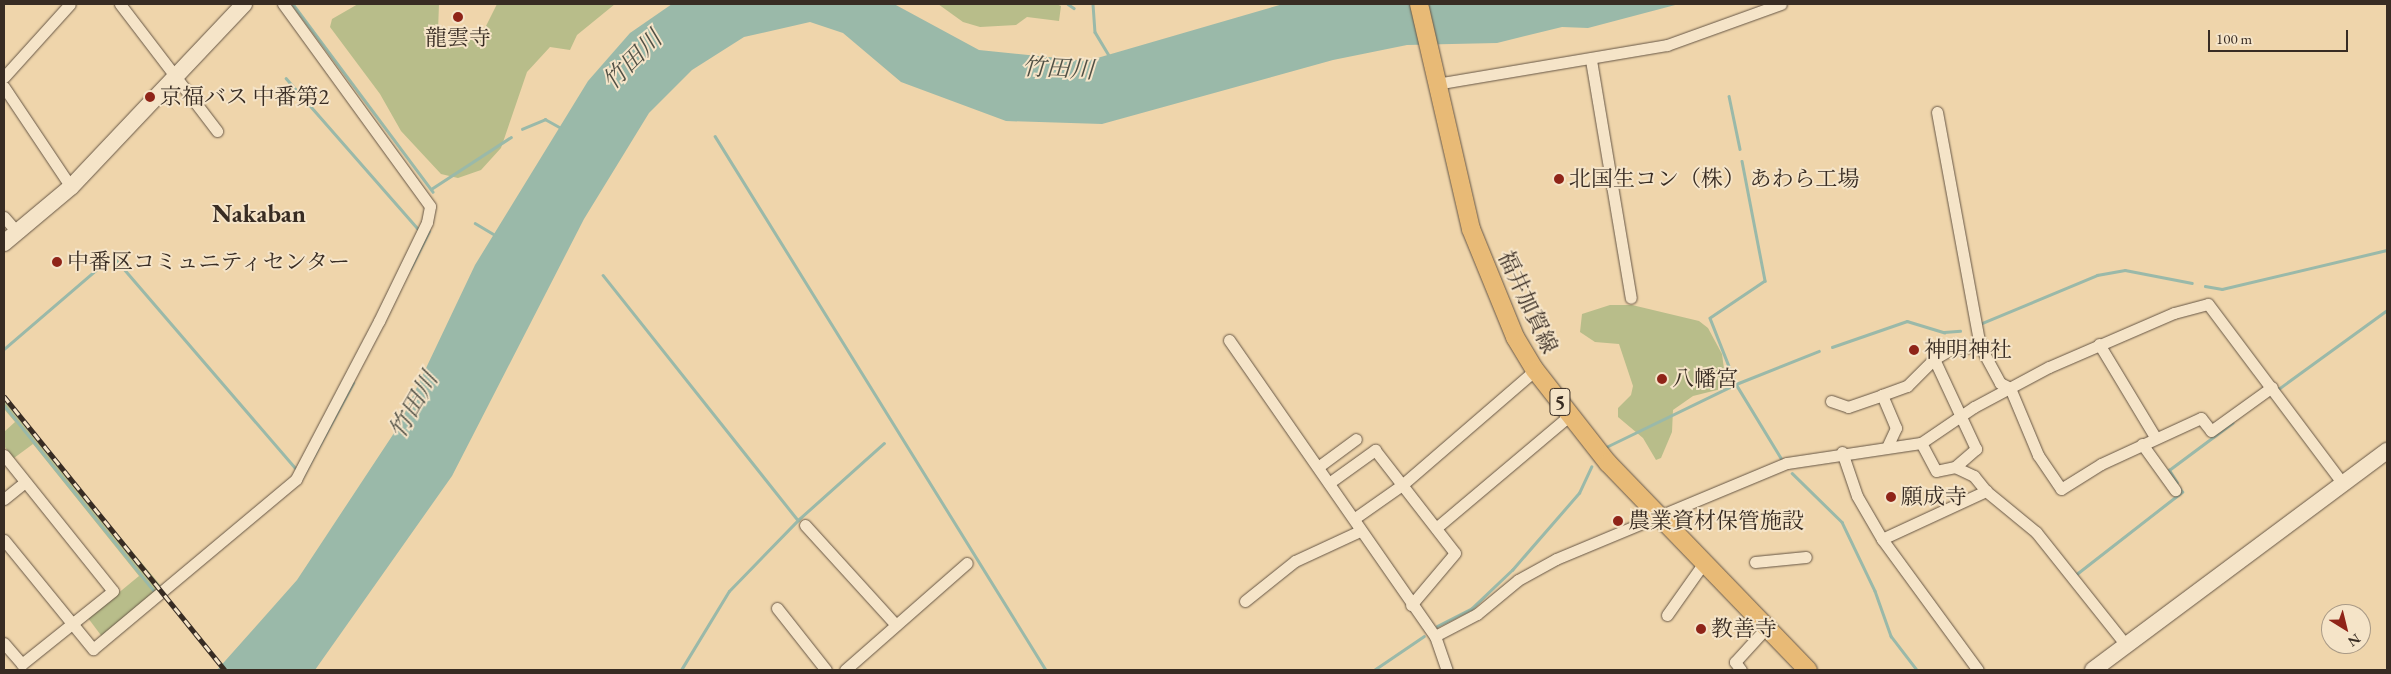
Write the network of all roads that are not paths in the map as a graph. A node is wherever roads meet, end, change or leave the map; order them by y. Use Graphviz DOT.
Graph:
graph roads {
  1 [pos="70,4"];
  2 [pos="120,4"];
  3 [pos="244,4"];
  4 [pos="283,4"];
  5 [pos="1419,4"];
  6 [pos="1782,4"];
  7 [pos="1591,60"];
  8 [pos="4,77"];
  9 [pos="174,77"];
  10 [pos="1436,84"];
  11 [pos="4,87"];
  12 [pos="1937,112"];
  13 [pos="217,131"];
  14 [pos="72,187"];
  15 [pos="4,217"];
  16 [pos="17,232"];
  17 [pos="4,243"];
  18 [pos="1631,298"];
  19 [pos="1229,340"];
  20 [pos="2100,344"];
  21 [pos="1980,346"];
  22 [pos="1934,358"];
  23 [pos="1535,370"];
  24 [pos="2272,387"];
  25 [pos="2010,388"];
  26 [pos="1882,395"];
  27 [pos="1831,400"];
  28 [pos="1570,414"];
  29 [pos="1960,417"];
  30 [pos="2155,437"];
  31 [pos="1356,439"];
  32 [pos="1921,443"];
  33 [pos="2142,444"];
  34 [pos="1888,445"];
  35 [pos="2387,451"];
  36 [pos="1842,452"];
  37 [pos="4,455"];
  38 [pos="1318,467"];
  39 [pos="1955,467"];
  40 [pos="25,482"];
  41 [pos="1329,483"];
  42 [pos="2343,484"];
  43 [pos="1402,486"];
  44 [pos="2175,490"];
  45 [pos="1986,491"];
  46 [pos="4,499"];
  47 [pos="1656,517"];
  48 [pos="1355,518"];
  49 [pos="805,524"];
  50 [pos="1436,528"];
  51 [pos="1360,531"];
  52 [pos="1882,539"];
  53 [pos="4,540"];
  54 [pos="1806,557"];
  55 [pos="1755,562"];
  56 [pos="967,563"];
  57 [pos="1703,564"];
  58 [pos="1245,601"];
  59 [pos="1411,605"];
  60 [pos="777,608"];
  61 [pos="1667,615"];
  62 [pos="72,624"];
  63 [pos="896,625"];
  64 [pos="1766,628"];
  65 [pos="1436,636"];
  66 [pos="4,643"];
  67 [pos="2126,645"];
  68 [pos="826,670"];
  69 [pos="845,670"];
  70 [pos="1447,670"];
  71 [pos="1741,670"];
  72 [pos="1808,670"];
  73 [pos="1978,670"];
  74 [pos="2092,670"];
  1 -- 8 [label="street"];
  2 -- 9 [label="street"];
  3 -- 9 [label="street"];
  4 -- 62 [label="street"];
  5 -- 10 [label="main road, 福井加賀線 / 5"];
  6 -- 7 [label="street"];
  7 -- 10 [label="street"];
  7 -- 18 [label="street"];
  9 -- 13 [label="street"];
  9 -- 14 [label="street"];
  10 -- 23 [label="main road, 福井加賀線 / 5"];
  11 -- 14 [label="street"];
  12 -- 21 [label="street"];
  14 -- 16 [label="street"];
  15 -- 16 [label="street"];
  16 -- 17 [label="street"];
  19 -- 38 [label="street"];
  20 -- 24 [label="street"];
  20 -- 25 [label="street"];
  20 -- 30 [label="street"];
  21 -- 22 [label="street"];
  21 -- 25 [label="street"];
  22 -- 26 [label="street"];
  22 -- 29 [label="street"];
  23 -- 28 [label="main road, 福井加賀線 / 5"];
  23 -- 43 [label="street"];
  24 -- 30 [label="street"];
  24 -- 42 [label="street"];
  25 -- 29 [label="street"];
  25 -- 33 [label="street"];
  26 -- 27 [label="street"];
  26 -- 34 [label="street"];
  28 -- 47 [label="main road, 福井加賀線 / 5"];
  28 -- 50 [label="street"];
  29 -- 32 [label="street"];
  29 -- 39 [label="street"];
  30 -- 33 [label="street"];
  31 -- 38 [label="street"];
  32 -- 34 [label="street"];
  32 -- 39 [label="street"];
  33 -- 44 [label="street"];
  34 -- 36 [label="street"];
  35 -- 42 [label="street"];
  36 -- 47 [label="street"];
  36 -- 52 [label="street"];
  37 -- 40 [label="street"];
  38 -- 41 [label="street"];
  39 -- 45 [label="street"];
  40 -- 46 [label="street"];
  40 -- 62 [label="street"];
  41 -- 43 [label="street"];
  41 -- 48 [label="street"];
  42 -- 67 [label="street"];
  43 -- 48 [label="street"];
  43 -- 50 [label="street"];
  45 -- 52 [label="street"];
  45 -- 67 [label="street"];
  47 -- 57 [label="main road, 福井加賀線 / 5"];
  47 -- 65 [label="street"];
  48 -- 51 [label="street"];
  49 -- 63 [label="street"];
  50 -- 59 [label="street"];
  51 -- 58 [label="street"];
  51 -- 59 [label="street"];
  52 -- 73 [label="street"];
  53 -- 62 [label="street"];
  54 -- 55 [label="street"];
  56 -- 63 [label="street"];
  57 -- 61 [label="street"];
  57 -- 64 [label="main road, 福井加賀線 / 5"];
  59 -- 65 [label="street"];
  60 -- 68 [label="street"];
  62 -- 66 [label="street"];
  63 -- 69 [label="street"];
  64 -- 71 [label="street"];
  64 -- 72 [label="main road, 福井加賀線 / 5"];
  65 -- 70 [label="street"];
  67 -- 74 [label="street"];
}
